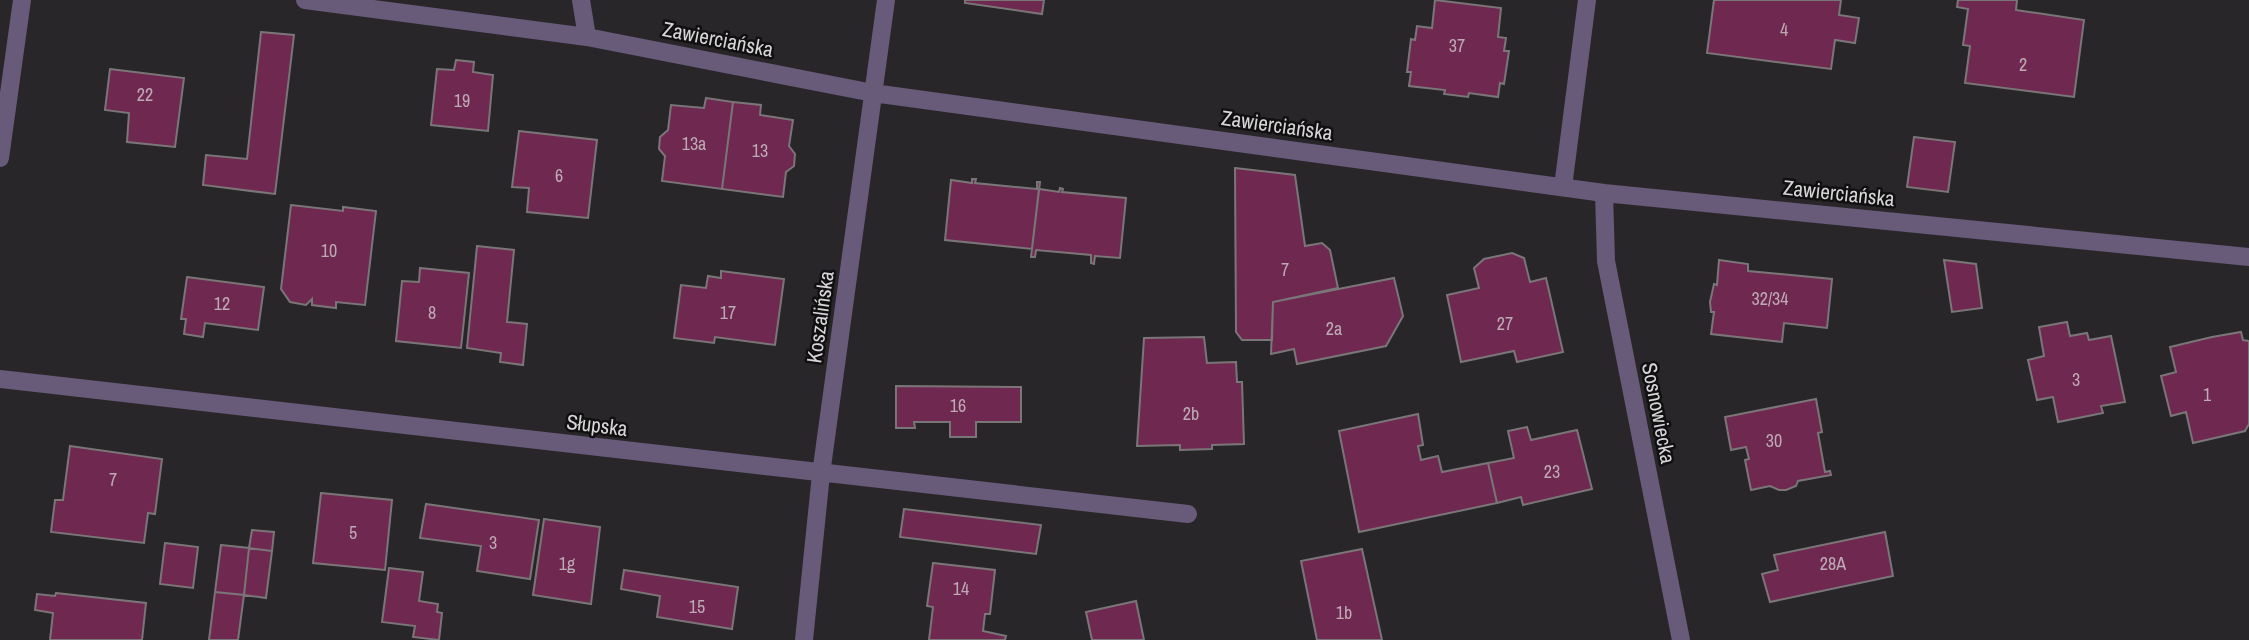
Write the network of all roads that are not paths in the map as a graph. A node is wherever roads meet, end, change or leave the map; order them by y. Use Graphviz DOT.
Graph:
graph roads {
  1 [pos="22,0"];
  2 [pos="305,0"];
  3 [pos="581,0"];
  4 [pos="886,0"];
  5 [pos="1587,0"];
  6 [pos="587,37"];
  7 [pos="873,93"];
  8 [pos="0,158"];
  9 [pos="1563,187"];
  10 [pos="1604,193"];
  11 [pos="2249,257"];
  12 [pos="0,379"];
  13 [pos="821,474"];
  14 [pos="1188,514"];
  15 [pos="804,640"];
  16 [pos="1681,640"];
  1 -- 8 [label="street"];
  2 -- 6 [label="street, Zawierciańska"];
  3 -- 6 [label="street"];
  4 -- 7 [label="street, Koszalińska"];
  5 -- 9 [label="street"];
  6 -- 7 [label="street, Zawierciańska"];
  7 -- 9 [label="street, Zawierciańska"];
  7 -- 13 [label="street, Koszalińska"];
  9 -- 10 [label="street, Zawierciańska"];
  10 -- 11 [label="street, Zawierciańska"];
  10 -- 16 [label="street, Sosnowiecka"];
  12 -- 13 [label="street, Słupska"];
  13 -- 14 [label="street, Słupska"];
  13 -- 15 [label="street, Koszalińska"];
}
